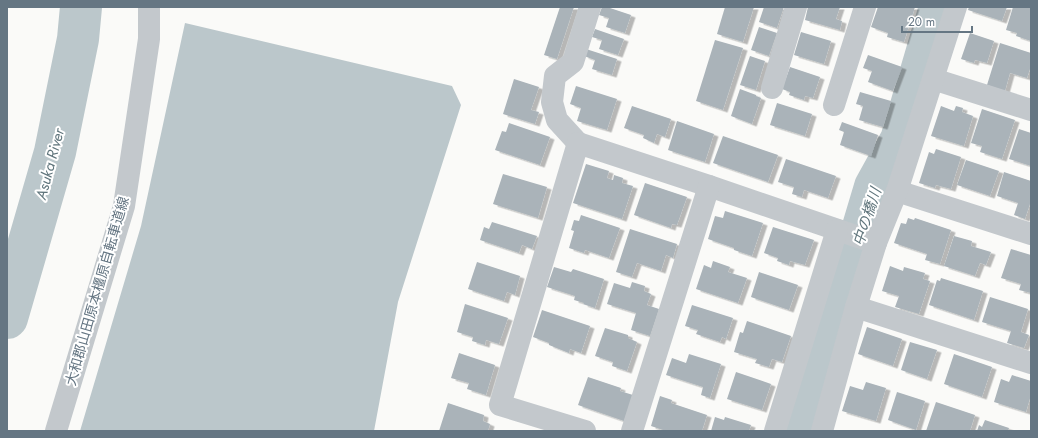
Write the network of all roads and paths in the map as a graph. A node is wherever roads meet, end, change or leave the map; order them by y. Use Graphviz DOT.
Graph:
graph roads {
  1 [pos="149,7"];
  2 [pos="590,7"];
  3 [pos="796,7"];
  4 [pos="865,7"];
  5 [pos="956,7"];
  6 [pos="934,79"];
  7 [pos="772,88"];
  8 [pos="834,105"];
  9 [pos="1031,110"];
  10 [pos="578,143"];
  11 [pos="709,186"];
  12 [pos="897,191"];
  13 [pos="841,232"];
  14 [pos="1031,234"];
  15 [pos="872,242"];
  16 [pos="856,307"];
  17 [pos="1031,363"];
  18 [pos="829,429"];
  19 [pos="56,431"];
  20 [pos="585,431"];
  21 [pos="632,431"];
  22 [pos="775,431"];
  1 -- 19 [label="street, 大和郡山田原本橿原自転車道線"];
  2 -- 10 [label="street"];
  3 -- 7 [label="street"];
  4 -- 8 [label="street"];
  5 -- 6 [label="street"];
  6 -- 9 [label="street"];
  6 -- 12 [label="street"];
  10 -- 11 [label="street"];
  10 -- 20 [label="street"];
  11 -- 13 [label="street"];
  11 -- 21 [label="street"];
  12 -- 14 [label="street"];
  12 -- 15 [label="street"];
  13 -- 15 [label="street"];
  13 -- 22 [label="street"];
  15 -- 16 [label="street"];
  16 -- 17 [label="street"];
  16 -- 18 [label="street"];
}
